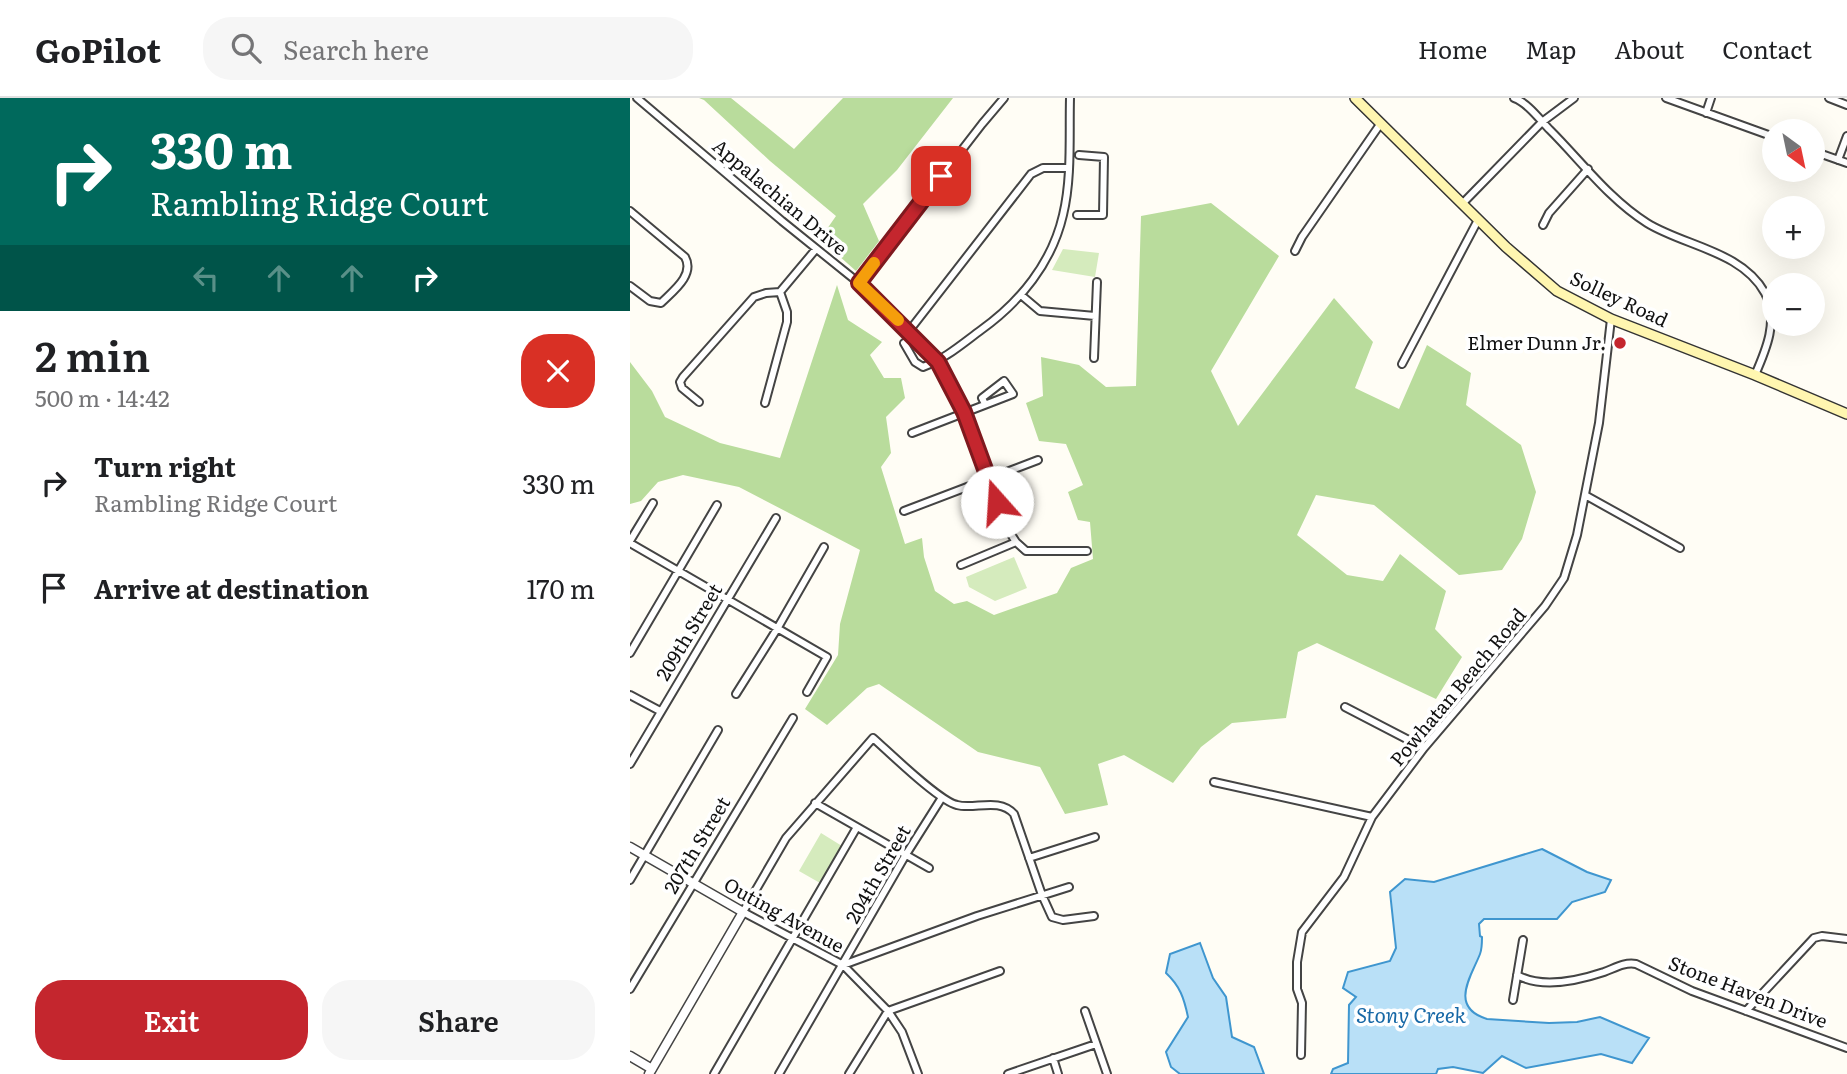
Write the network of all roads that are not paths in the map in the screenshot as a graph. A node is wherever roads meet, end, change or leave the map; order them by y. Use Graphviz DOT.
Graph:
graph roads {
  1 [pos="637,98"];
  2 [pos="1004,98"];
  3 [pos="1070,98"];
  4 [pos="1355,98"];
  5 [pos="1514,98"];
  6 [pos="1574,98"];
  7 [pos="1666,98"];
  8 [pos="1711,98"];
  9 [pos="1829,98"];
  10 [pos="1847,104"];
  11 [pos="1706,113"];
  12 [pos="1542,122"];
  13 [pos="1381,123"];
  14 [pos="1762,133"];
  15 [pos="1847,136"];
  16 [pos="1079,155"];
  17 [pos="1825,155"];
  18 [pos="1838,160"];
  19 [pos="1847,163"];
  20 [pos="1068,168"];
  21 [pos="1588,169"];
  22 [pos="1462,204"];
  23 [pos="630,211"];
  24 [pos="1077,215"];
  25 [pos="1478,220"];
  26 [pos="1543,225"];
  27 [pos="816,249"];
  28 [pos="1296,251"];
  29 [pos="1097,282"];
  30 [pos="859,283"];
  31 [pos="630,286"];
  32 [pos="1762,289"];
  33 [pos="780,292"];
  34 [pos="1021,295"];
  35 [pos="1095,316"];
  36 [pos="1611,319"];
  37 [pos="909,331"];
  38 [pos="1770,336"];
  39 [pos="904,343"];
  40 [pos="1094,358"];
  41 [pos="938,362"];
  42 [pos="1402,364"];
  43 [pos="1755,375"];
  44 [pos="699,402"];
  45 [pos="765,403"];
  46 [pos="985,404"];
  47 [pos="964,412"];
  48 [pos="1847,414"];
  49 [pos="912,433"];
  50 [pos="1038,460"];
  51 [pos="989,478"];
  52 [pos="1585,495"];
  53 [pos="653,503"];
  54 [pos="717,505"];
  55 [pos="904,511"];
  56 [pos="776,518"];
  57 [pos="630,542"];
  58 [pos="1016,542"];
  59 [pos="824,547"];
  60 [pos="1680,548"];
  61 [pos="1087,551"];
  62 [pos="961,565"];
  63 [pos="677,572"];
  64 [pos="727,600"];
  65 [pos="777,629"];
  66 [pos="630,653"];
  67 [pos="807,692"];
  68 [pos="736,694"];
  69 [pos="630,695"];
  70 [pos="1345,707"];
  71 [pos="660,711"];
  72 [pos="793,718"];
  73 [pos="718,730"];
  74 [pos="1424,748"];
  75 [pos="630,764"];
  76 [pos="1214,782"];
  77 [pos="942,799"];
  78 [pos="815,803"];
  79 [pos="1372,817"];
  80 [pos="857,827"];
  81 [pos="1095,837"];
  82 [pos="630,847"];
  83 [pos="644,855"];
  84 [pos="905,856"];
  85 [pos="1029,858"];
  86 [pos="929,868"];
  87 [pos="630,880"];
  88 [pos="694,883"];
  89 [pos="1069,887"];
  90 [pos="1042,895"];
  91 [pos="743,912"];
  92 [pos="1094,916"];
  93 [pos="792,939"];
  94 [pos="1847,939"];
  95 [pos="1523,940"];
  96 [pos="843,965"];
  97 [pos="1000,971"];
  98 [pos="1517,975"];
  99 [pos="630,989"];
  100 [pos="1514,1000"];
  101 [pos="888,1011"];
  102 [pos="1084,1011"];
  103 [pos="1746,1011"];
  104 [pos="1096,1044"];
  105 [pos="1847,1048"];
  106 [pos="1301,1055"];
  107 [pos="630,1056"];
  108 [pos="1053,1058"];
  109 [pos="653,1072"];
  110 [pos="714,1074"];
  111 [pos="779,1074"];
  112 [pos="849,1074"];
  113 [pos="918,1074"];
  114 [pos="1008,1074"];
  115 [pos="1058,1074"];
  116 [pos="1107,1074"];
  1 -- 27 [label="street, Appalachian Drive"];
  2 -- 30 [label="street"];
  3 -- 20 [label="street"];
  4 -- 13 [label="main road, Solley Road"];
  5 -- 12 [label="street"];
  6 -- 12 [label="street"];
  7 -- 11 [label="street"];
  8 -- 11 [label="street"];
  9 -- 10 [label="street"];
  11 -- 14 [label="street"];
  12 -- 21 [label="street"];
  12 -- 22 [label="street"];
  13 -- 22 [label="main road, Solley Road"];
  13 -- 28 [label="street"];
  15 -- 18 [label="street"];
  16 -- 24 [label="street"];
  17 -- 18 [label="street"];
  18 -- 19 [label="street"];
  20 -- 34 [label="street"];
  20 -- 37 [label="street"];
  21 -- 26 [label="street"];
  21 -- 32 [label="street"];
  22 -- 25 [label="main road, Solley Road"];
  23 -- 31 [label="street"];
  25 -- 36 [label="main road, Solley Road"];
  25 -- 42 [label="street"];
  27 -- 30 [label="street, Appalachian Drive"];
  27 -- 33 [label="street"];
  29 -- 35 [label="street"];
  30 -- 37 [label="street, Appalachian Drive"];
  33 -- 44 [label="street"];
  33 -- 45 [label="street"];
  34 -- 35 [label="street"];
  34 -- 41 [label="street"];
  35 -- 40 [label="street"];
  36 -- 43 [label="main road, Solley Road"];
  36 -- 52 [label="street, Powhatan Beach Road"];
  37 -- 41 [label="street, Appalachian Drive"];
  38 -- 43 [label="street"];
  39 -- 41 [label="street"];
  41 -- 47 [label="street, Appalachian Drive"];
  43 -- 48 [label="main road, Solley Road"];
  46 -- 46 [label="street"];
  46 -- 47 [label="street"];
  47 -- 49 [label="street"];
  47 -- 51 [label="street, Appalachian Drive"];
  50 -- 51 [label="street"];
  51 -- 55 [label="street"];
  51 -- 58 [label="street, Appalachian Drive"];
  52 -- 60 [label="street"];
  52 -- 74 [label="street, Powhatan Beach Road"];
  53 -- 57 [label="street"];
  54 -- 63 [label="street"];
  56 -- 64 [label="street, 209th Street"];
  57 -- 63 [label="street"];
  58 -- 61 [label="street"];
  58 -- 62 [label="street"];
  59 -- 65 [label="street"];
  63 -- 64 [label="street"];
  63 -- 66 [label="street"];
  64 -- 65 [label="street"];
  64 -- 71 [label="street, 209th Street"];
  65 -- 67 [label="street"];
  65 -- 68 [label="street"];
  69 -- 71 [label="street"];
  70 -- 74 [label="street"];
  71 -- 75 [label="street, 209th Street"];
  72 -- 88 [label="street, 207th Street"];
  73 -- 83 [label="street"];
  74 -- 79 [label="street, Powhatan Beach Road"];
  76 -- 79 [label="street"];
  77 -- 78 [label="street"];
  77 -- 84 [label="street, 204th Street"];
  77 -- 85 [label="street"];
  78 -- 80 [label="street"];
  78 -- 91 [label="street"];
  79 -- 106 [label="street, Powhatan Beach Road"];
  80 -- 84 [label="street"];
  80 -- 93 [label="street"];
  81 -- 85 [label="street"];
  82 -- 83 [label="street, Outing Avenue"];
  83 -- 87 [label="street"];
  83 -- 88 [label="street, Outing Avenue"];
  84 -- 86 [label="street"];
  84 -- 96 [label="street, 204th Street"];
  85 -- 90 [label="street"];
  88 -- 91 [label="street, Outing Avenue"];
  88 -- 99 [label="street, 207th Street"];
  89 -- 90 [label="street"];
  90 -- 92 [label="street"];
  90 -- 96 [label="street"];
  91 -- 93 [label="street, Outing Avenue"];
  91 -- 109 [label="street"];
  93 -- 96 [label="street, Outing Avenue"];
  93 -- 110 [label="street"];
  94 -- 103 [label="street"];
  95 -- 98 [label="street"];
  96 -- 101 [label="street, Outing Avenue"];
  96 -- 111 [label="street, 204th Street"];
  97 -- 101 [label="street"];
  98 -- 100 [label="street"];
  98 -- 103 [label="street, Stone Haven Drive"];
  101 -- 112 [label="street"];
  101 -- 113 [label="street, Outing Avenue"];
  102 -- 104 [label="street"];
  103 -- 105 [label="street, Stone Haven Drive"];
  104 -- 108 [label="street"];
  104 -- 116 [label="street"];
  107 -- 109 [label="street"];
  108 -- 114 [label="street"];
  108 -- 115 [label="street"];
}
